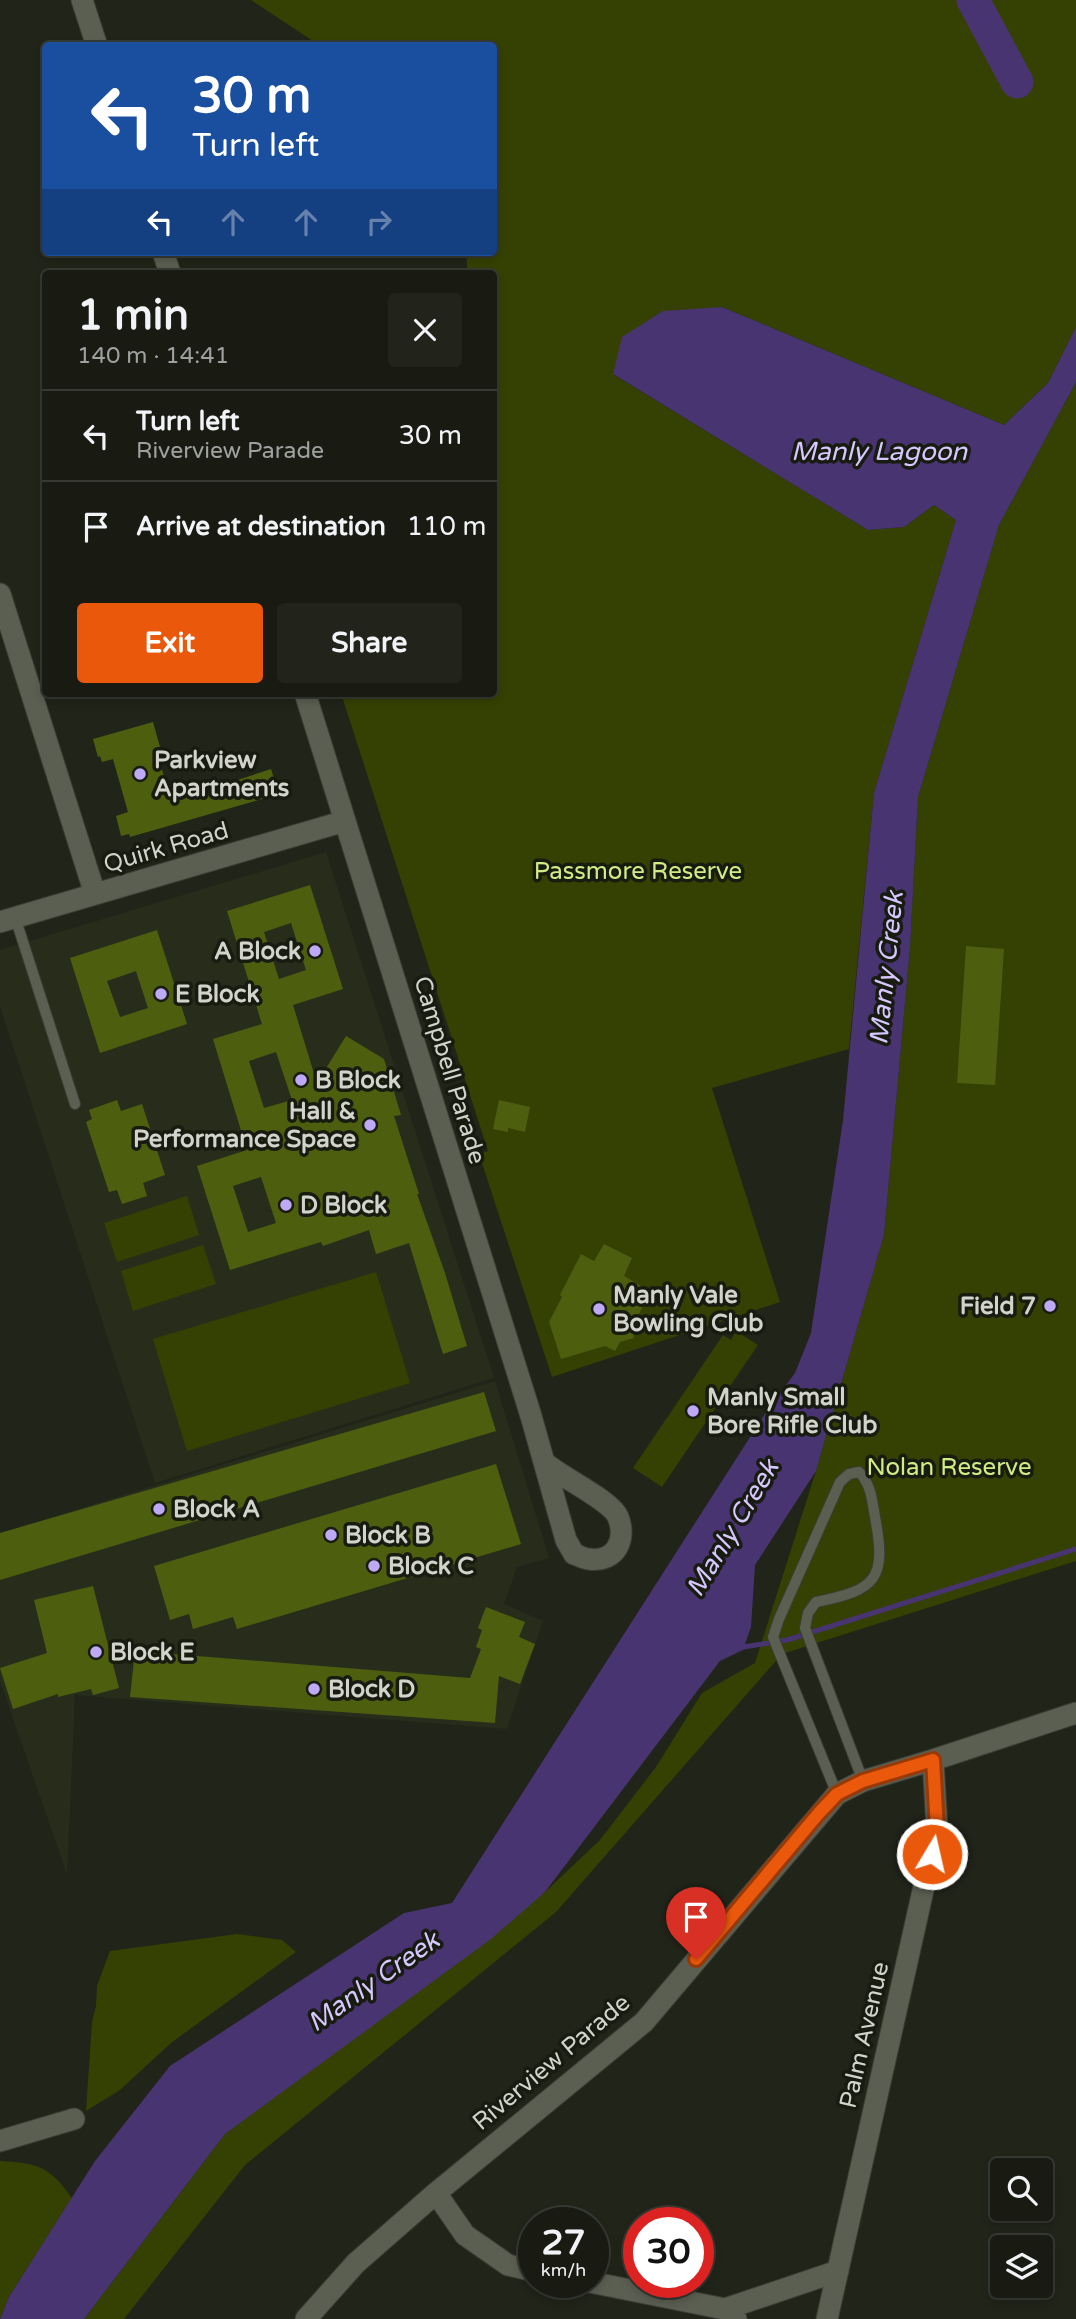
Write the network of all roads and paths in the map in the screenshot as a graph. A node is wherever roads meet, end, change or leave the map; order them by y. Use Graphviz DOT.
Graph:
graph roads {
  1 [pos="82,0"];
  2 [pos="96,42"];
  3 [pos="0,594"];
  4 [pos="306,697"];
  5 [pos="345,821"];
  6 [pos="95,894"];
  7 [pos="7,919"];
  8 [pos="75,1104"];
  9 [pos="545,1463"];
  10 [pos="1076,1713"];
  11 [pos="933,1760"];
  12 [pos="863,1781"];
  13 [pos="837,1794"];
  14 [pos="74,2119"];
  15 [pos="0,2141"];
  16 [pos="436,2193"];
  17 [pos="518,2267"];
  18 [pos="838,2272"];
  19 [pos="609,2286"];
  20 [pos="730,2314"];
  21 [pos="306,2319"];
  22 [pos="827,2319"];
  1 -- 2 [label="street"];
  3 -- 6 [label="street"];
  4 -- 5 [label="street, Campbell Parade"];
  5 -- 6 [label="street, Quirk Road"];
  5 -- 9 [label="street, Campbell Parade"];
  6 -- 7 [label="street, Quirk Road"];
  7 -- 8 [label="lane"];
  9 -- 9 [label="street, Campbell Parade"];
  10 -- 11 [label="street, Riverview Parade"];
  11 -- 12 [label="street, Riverview Parade"];
  11 -- 18 [label="street, Palm Avenue"];
  12 -- 13 [label="street, Riverview Parade"];
  12 -- 13 [label="lane"];
  13 -- 16 [label="street, Riverview Parade"];
  14 -- 15 [label="street"];
  16 -- 17 [label="street"];
  16 -- 21 [label="street, Riverview Parade"];
  18 -- 20 [label="street"];
  18 -- 22 [label="street, Palm Avenue"];
  19 -- 20 [label="street"];
}
